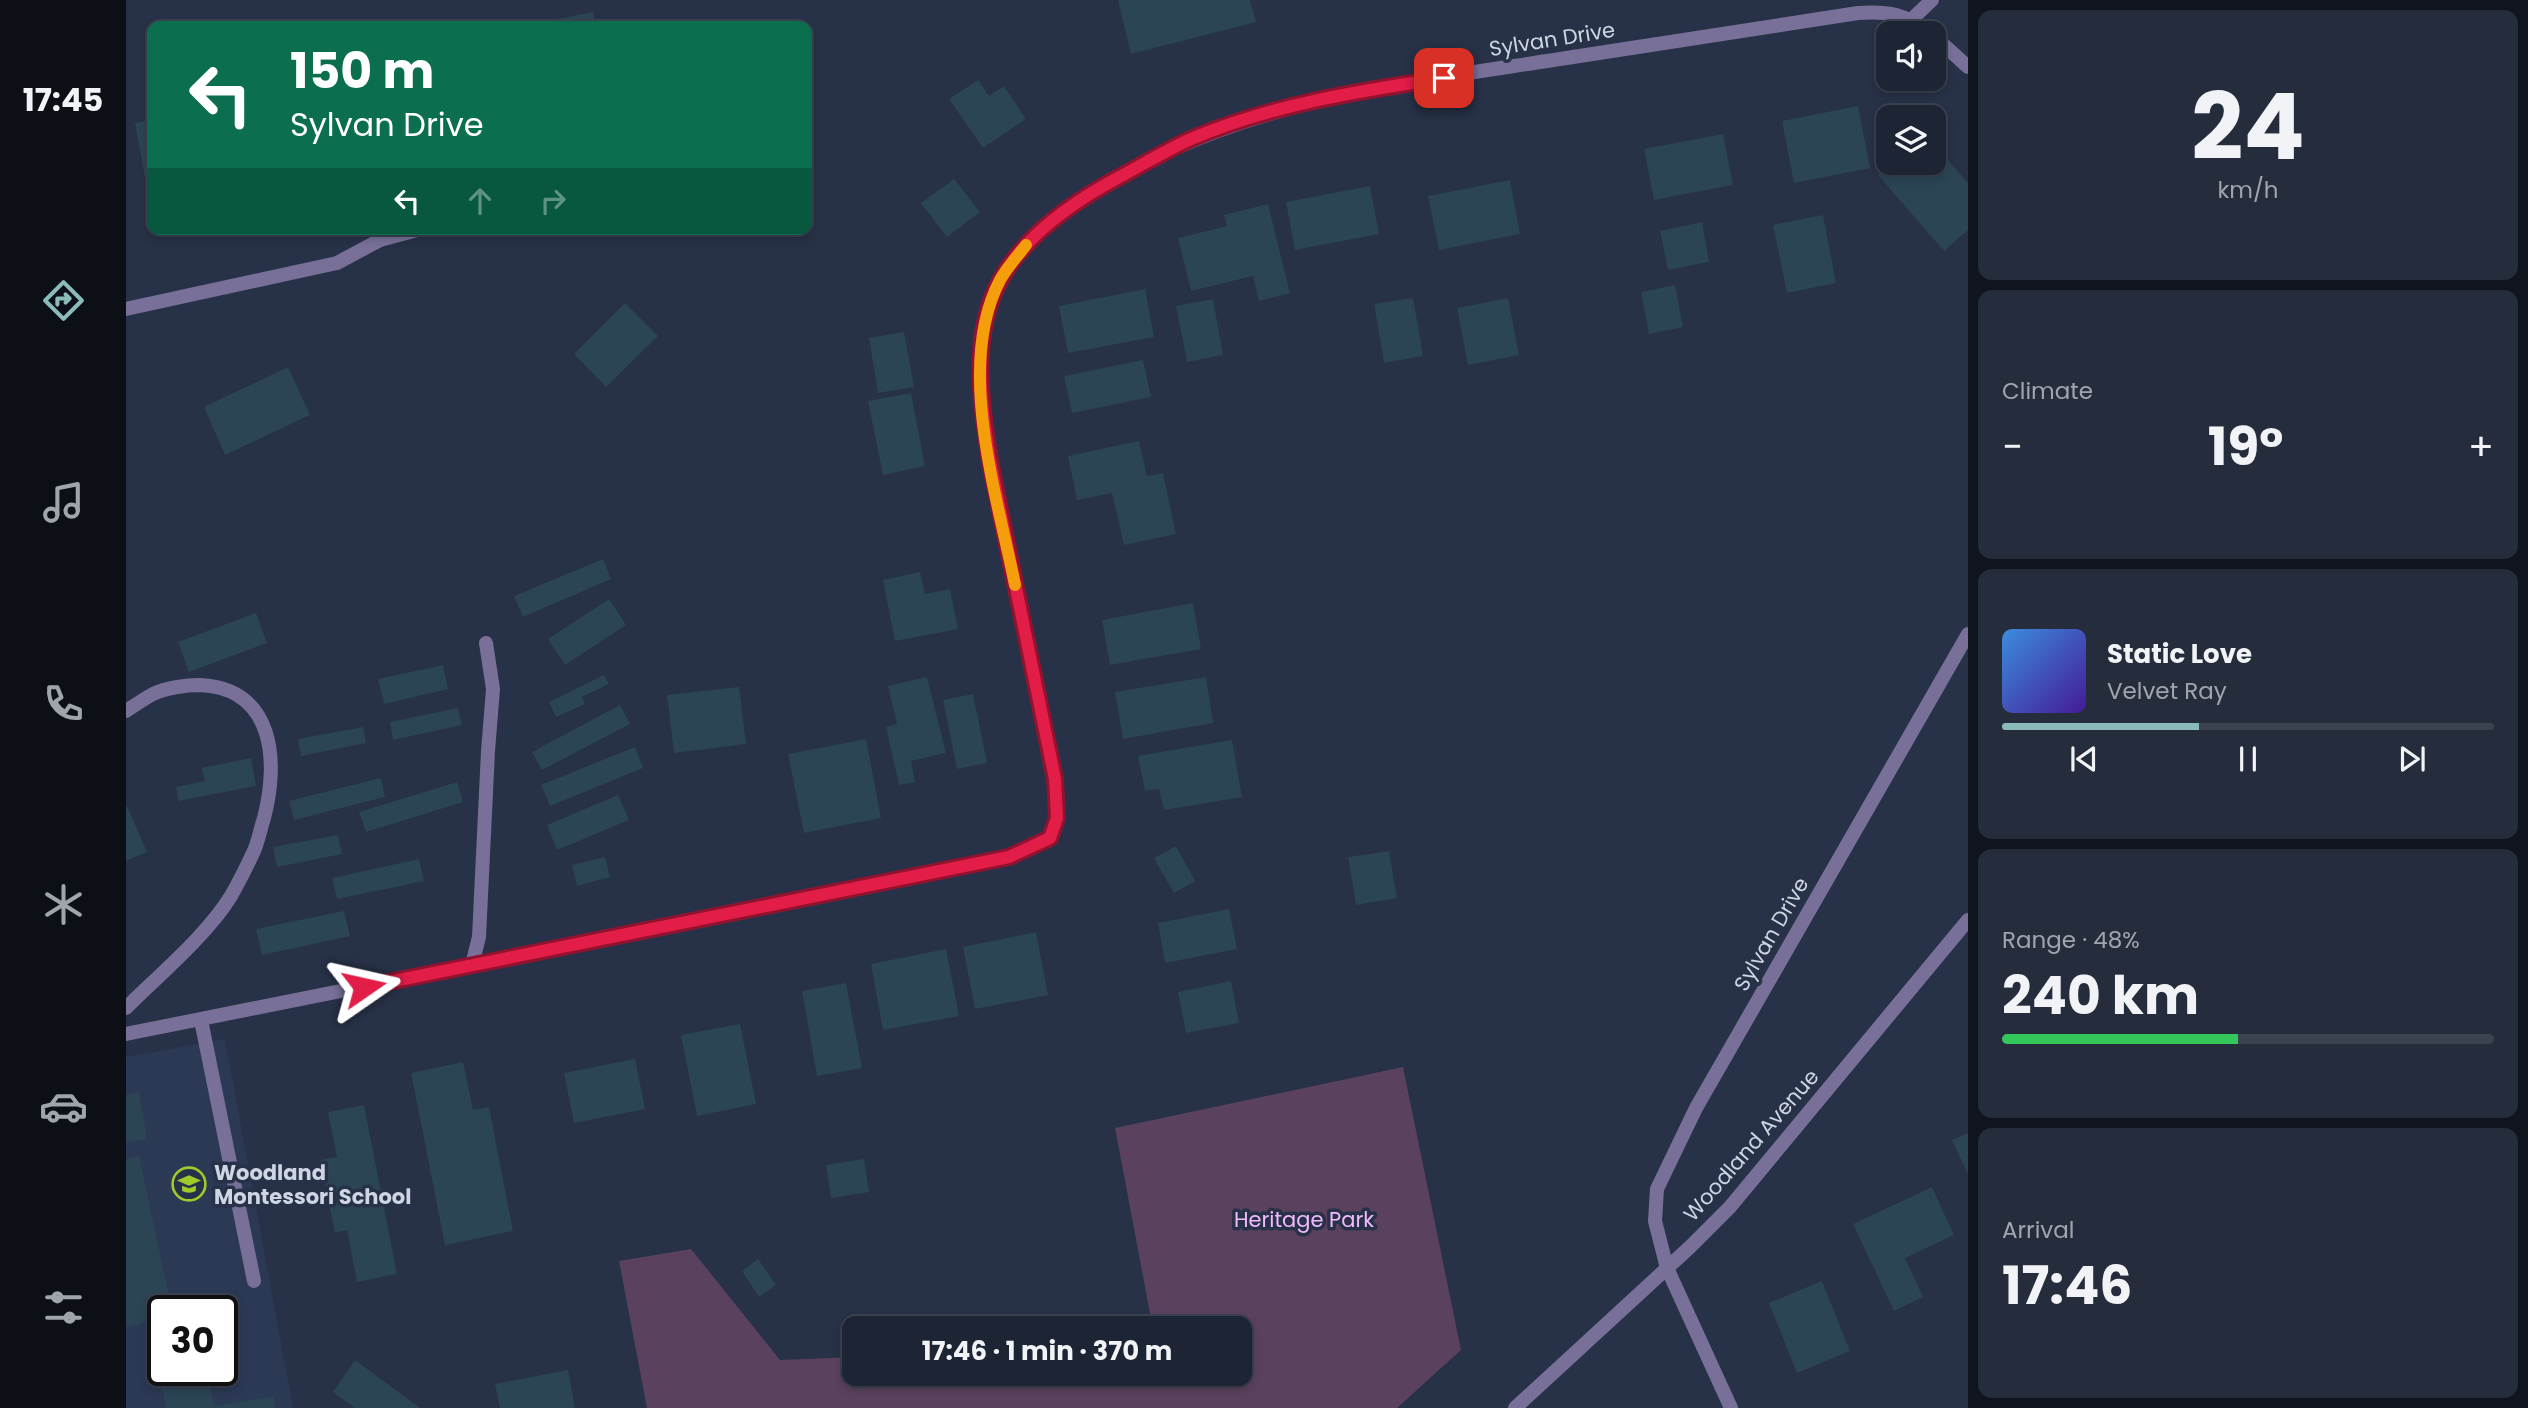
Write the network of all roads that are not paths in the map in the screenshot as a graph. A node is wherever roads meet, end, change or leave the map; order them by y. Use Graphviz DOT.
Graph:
graph roads {
  1 [pos="1931,0"];
  2 [pos="1912,19"];
  3 [pos="1914,21"];
  4 [pos="1946,47"];
  5 [pos="1968,67"];
  6 [pos="399,235"];
  7 [pos="126,309"];
  8 [pos="1968,634"];
  9 [pos="486,643"];
  10 [pos="126,711"];
  11 [pos="1968,920"];
  12 [pos="472,965"];
  13 [pos="126,1008"];
  14 [pos="201,1020"];
  15 [pos="126,1034"];
  16 [pos="1667,1268"];
  17 [pos="254,1282"];
  18 [pos="1515,1408"];
  19 [pos="1731,1408"];
  1 -- 2 [label="street"];
  2 -- 3 [label="street, Sylvan Drive"];
  2 -- 12 [label="street, Sylvan Drive"];
  4 -- 5 [label="street, Sylvan Drive"];
  6 -- 7 [label="street"];
  8 -- 16 [label="street, Sylvan Drive"];
  9 -- 12 [label="street"];
  10 -- 13 [label="street"];
  11 -- 16 [label="street, Woodland Avenue"];
  12 -- 14 [label="street"];
  14 -- 15 [label="street"];
  14 -- 17 [label="street"];
  16 -- 18 [label="street, Woodland Avenue"];
  16 -- 19 [label="street, Sylvan Drive"];
}
